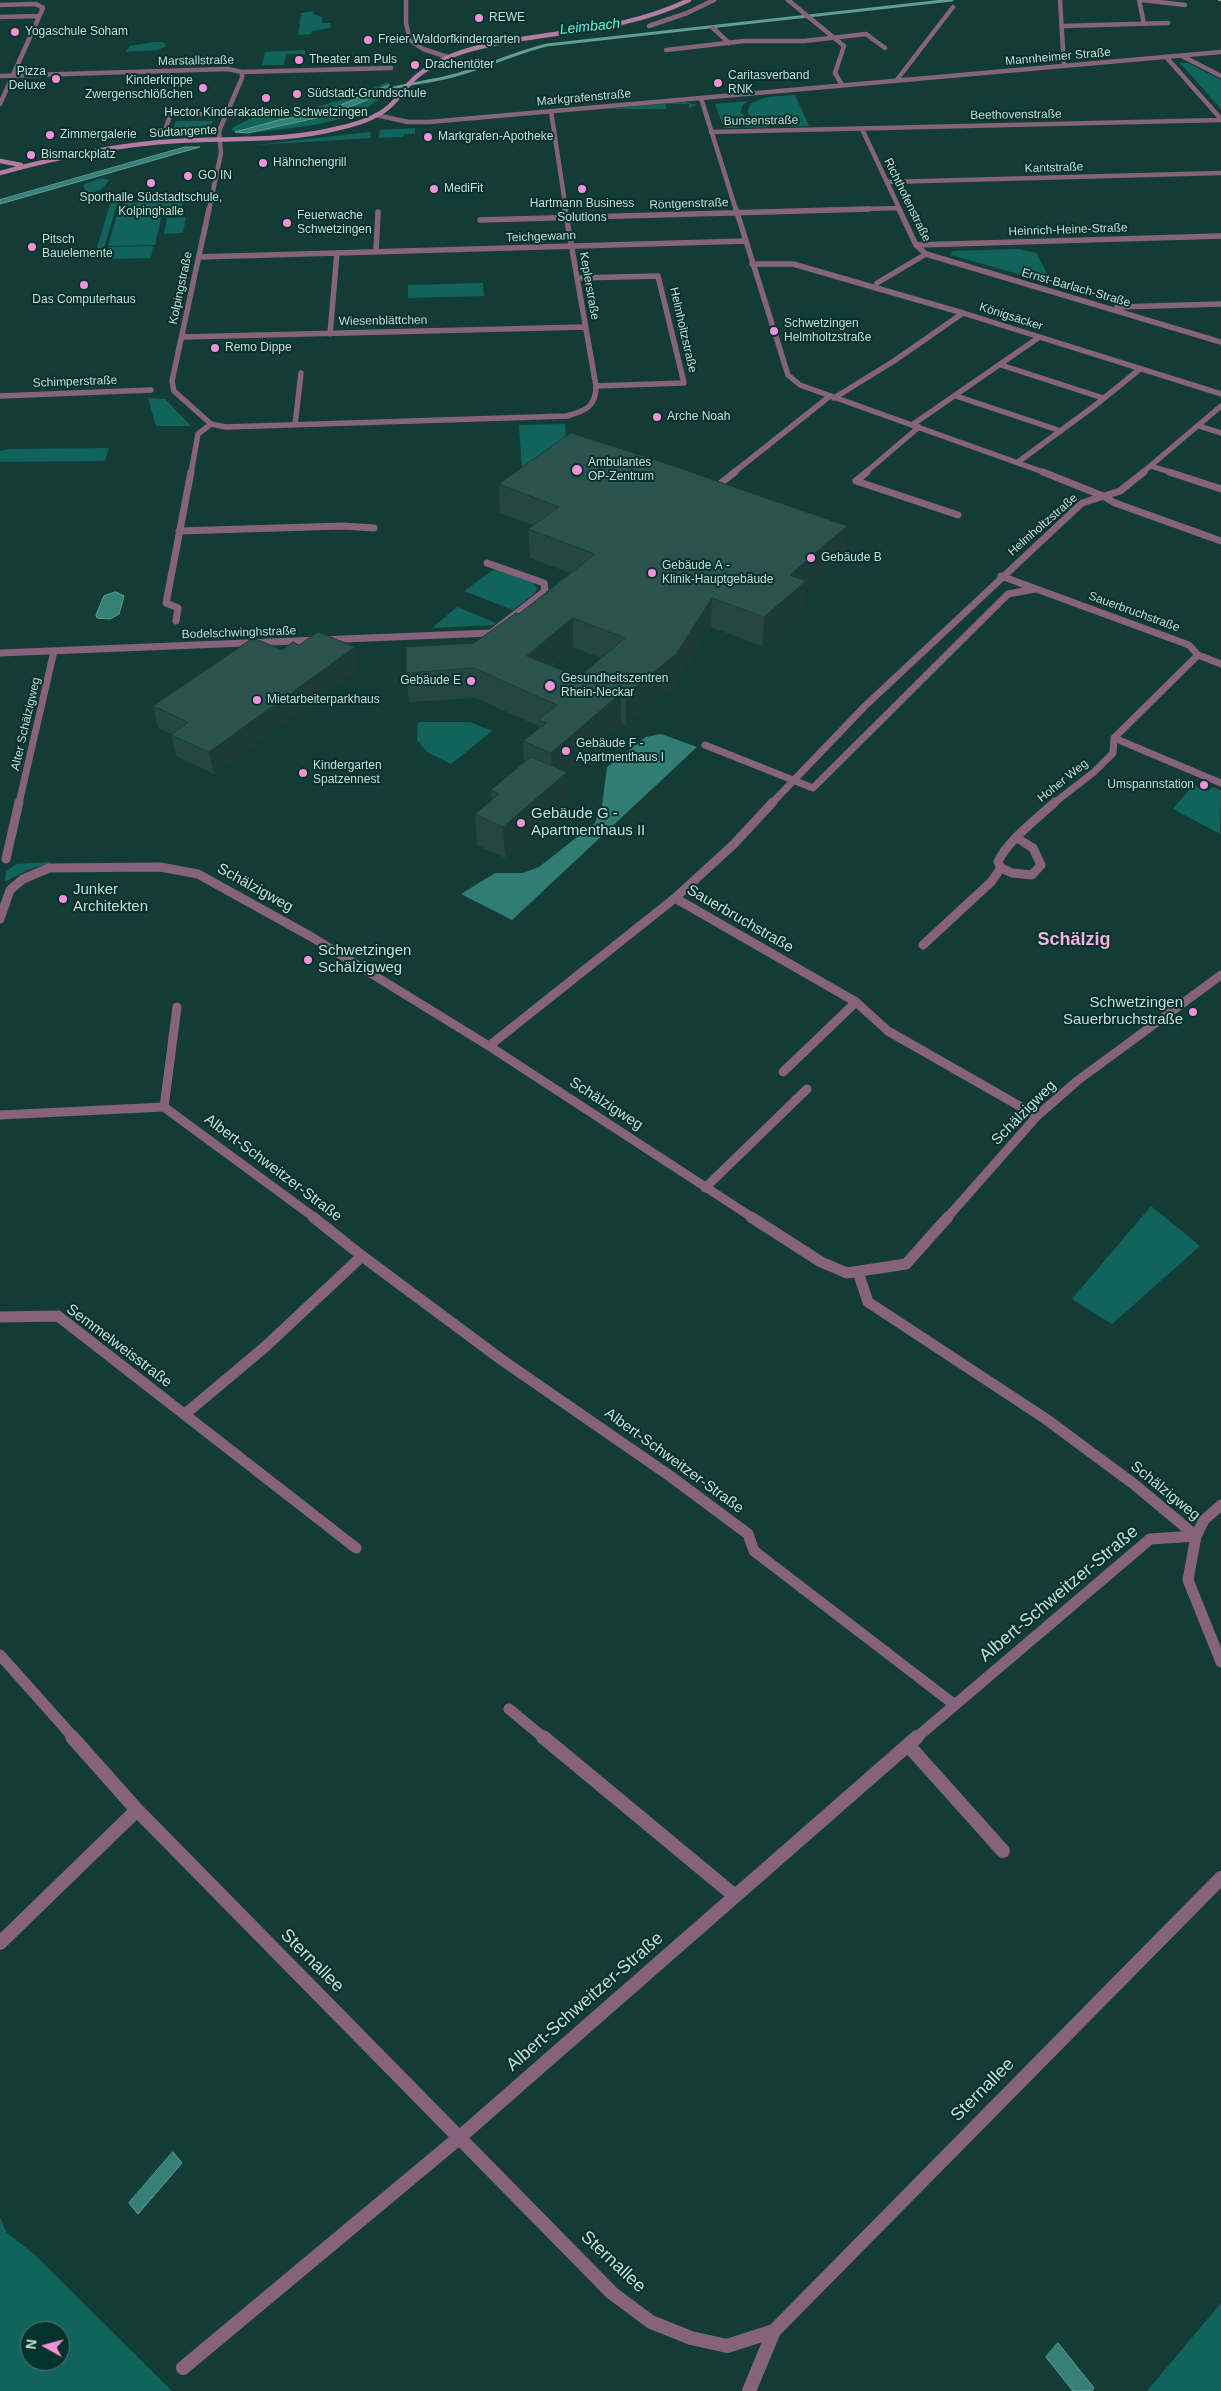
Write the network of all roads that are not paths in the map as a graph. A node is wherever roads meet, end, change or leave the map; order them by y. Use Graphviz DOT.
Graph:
graph roads {
  1 [pos="406,0"];
  2 [pos="690,0"];
  3 [pos="714,0"];
  4 [pos="788,0"];
  5 [pos="1060,0"];
  6 [pos="1140,0"];
  7 [pos="1185,4"];
  8 [pos="0,5"];
  9 [pos="953,7"];
  10 [pos="39,16"];
  11 [pos="0,17"];
  12 [pos="1168,23"];
  13 [pos="1144,24"];
  14 [pos="649,26"];
  15 [pos="1063,26"];
  16 [pos="714,28"];
  17 [pos="835,38"];
  18 [pos="728,43"];
  19 [pos="885,48"];
  20 [pos="666,50"];
  21 [pos="1221,52"];
  22 [pos="1181,56"];
  23 [pos="1166,57"];
  24 [pos="451,58"];
  25 [pos="1064,66"];
  26 [pos="391,68"];
  27 [pos="242,72"];
  28 [pos="13,75"];
  29 [pos="0,76"];
  30 [pos="1221,76"];
  31 [pos="896,81"];
  32 [pos="842,85"];
  33 [pos="793,90"];
  34 [pos="701,98"];
  35 [pos="0,104"];
  36 [pos="551,111"];
  37 [pos="227,114"];
  38 [pos="376,115"];
  39 [pos="1221,120"];
  40 [pos="862,129"];
  41 [pos="811,130"];
  42 [pos="711,132"];
  43 [pos="163,136"];
  44 [pos="221,140"];
  45 [pos="0,161"];
  46 [pos="30,166"];
  47 [pos="0,173"];
  48 [pos="1221,173"];
  49 [pos="887,182"];
  50 [pos="900,208"];
  51 [pos="378,212"];
  52 [pos="737,213"];
  53 [pos="566,218"];
  54 [pos="480,220"];
  55 [pos="1221,236"];
  56 [pos="746,241"];
  57 [pos="916,245"];
  58 [pos="571,246"];
  59 [pos="376,252"];
  60 [pos="337,253"];
  61 [pos="926,254"];
  62 [pos="199,257"];
  63 [pos="752,264"];
  64 [pos="577,278"];
  65 [pos="877,283"];
  66 [pos="1221,304"];
  67 [pos="1107,308"];
  68 [pos="964,313"];
  69 [pos="585,327"];
  70 [pos="330,334"];
  71 [pos="182,337"];
  72 [pos="1038,338"];
  73 [pos="1221,342"];
  74 [pos="1001,365"];
  75 [pos="1140,369"];
  76 [pos="301,373"];
  77 [pos="596,386"];
  78 [pos="151,390"];
  79 [pos="1221,394"];
  80 [pos="0,396"];
  81 [pos="956,396"];
  82 [pos="832,397"];
  83 [pos="1103,398"];
  84 [pos="1221,406"];
  85 [pos="211,424"];
  86 [pos="295,425"];
  87 [pos="915,426"];
  88 [pos="1199,426"];
  89 [pos="1061,431"];
  90 [pos="1221,433"];
  91 [pos="1018,462"];
  92 [pos="1151,466"];
  93 [pos="721,483"];
  94 [pos="1221,489"];
  95 [pos="1102,496"];
  96 [pos="958,515"];
  97 [pos="374,528"];
  98 [pos="179,531"];
  99 [pos="1221,540"];
  100 [pos="487,563"];
  101 [pos="1001,576"];
  102 [pos="1035,589"];
  103 [pos="176,621"];
  104 [pos="54,651"];
  105 [pos="0,653"];
  106 [pos="1198,655"];
  107 [pos="1221,664"];
  108 [pos="1114,738"];
  109 [pos="705,745"];
  110 [pos="792,780"];
  111 [pos="1221,783"];
  112 [pos="1017,838"];
  113 [pos="6,859"];
  114 [pos="1001,868"];
  115 [pos="675,898"];
  116 [pos="0,919"];
  117 [pos="923,945"];
  118 [pos="1221,975"];
  119 [pos="856,1002"];
  120 [pos="177,1007"];
  121 [pos="489,1046"];
  122 [pos="783,1072"];
  123 [pos="807,1089"];
  124 [pos="164,1107"];
  125 [pos="0,1115"];
  126 [pos="1037,1116"];
  127 [pos="705,1188"];
  128 [pos="362,1256"];
  129 [pos="858,1272"];
  130 [pos="0,1317"];
  131 [pos="185,1414"];
  132 [pos="1221,1505"];
  133 [pos="1196,1536"];
  134 [pos="356,1548"];
  135 [pos="0,1654"];
  136 [pos="1221,1662"];
  137 [pos="955,1705"];
  138 [pos="509,1709"];
  139 [pos="908,1745"];
  140 [pos="137,1810"];
  141 [pos="1003,1851"];
  142 [pos="1221,1878"];
  143 [pos="735,1896"];
  144 [pos="0,1943"];
  145 [pos="460,2137"];
  146 [pos="774,2331"];
  147 [pos="183,2368"];
  148 [pos="749,2391"];
  1 -- 24 [label="street"];
  2 -- 24 [label="main road, Südtangente"];
  3 -- 14 [label="street"];
  4 -- 17 [label="street"];
  5 -- 15 [label="street"];
  6 -- 7 [label="street"];
  6 -- 13 [label="street"];
  8 -- 10 [label="street"];
  9 -- 31 [label="street"];
  10 -- 11 [label="street"];
  10 -- 28 [label="street"];
  12 -- 13 [label="street"];
  13 -- 15 [label="street"];
  15 -- 25 [label="street"];
  16 -- 18 [label="street"];
  17 -- 18 [label="street"];
  17 -- 19 [label="street"];
  17 -- 32 [label="street"];
  18 -- 20 [label="street"];
  21 -- 22 [label="street, Mannheimer Straße"];
  22 -- 23 [label="street, Mannheimer Straße"];
  22 -- 30 [label="street"];
  23 -- 25 [label="street, Mannheimer Straße"];
  23 -- 39 [label="street"];
  24 -- 38 [label="main road, Südtangente"];
  25 -- 31 [label="street, Mannheimer Straße"];
  26 -- 27 [label="street, Marstallstraße"];
  27 -- 28 [label="street, Marstallstraße"];
  27 -- 37 [label="street, Kolpingstraße"];
  28 -- 29 [label="street, Marstallstraße"];
  28 -- 35 [label="street"];
  31 -- 32 [label="street, Mannheimer Straße"];
  32 -- 33 [label="street, Mannheimer Straße"];
  33 -- 34 [label="street, Markgrafenstraße"];
  34 -- 36 [label="street, Markgrafenstraße"];
  34 -- 42 [label="street, Helmholtzstraße"];
  36 -- 38 [label="street, Markgrafenstraße"];
  36 -- 53 [label="street, Keplerstraße"];
  37 -- 43 [label="street"];
  37 -- 44 [label="street, Kolpingstraße"];
  38 -- 44 [label="main road, Südtangente"];
  39 -- 40 [label="street, Beethovenstraße"];
  40 -- 41 [label="street, Beethovenstraße"];
  40 -- 49 [label="street, Richthofenstraße"];
  41 -- 42 [label="street, Bunsenstraße"];
  42 -- 52 [label="street, Helmholtzstraße"];
  44 -- 46 [label="main road, Südtangente"];
  44 -- 62 [label="street, Kolpingstraße"];
  45 -- 46 [label="main road"];
  46 -- 47 [label="main road, Südtangente"];
  48 -- 49 [label="street, Kantstraße"];
  49 -- 50 [label="street, Richthofenstraße"];
  50 -- 52 [label="street, Röntgenstraße"];
  50 -- 57 [label="street, Richthofenstraße"];
  51 -- 59 [label="street"];
  52 -- 53 [label="street, Röntgenstraße"];
  52 -- 56 [label="street, Helmholtzstraße"];
  53 -- 54 [label="street, Röntgenstraße"];
  53 -- 58 [label="street, Keplerstraße"];
  55 -- 57 [label="street, Heinrich-Heine-Straße"];
  56 -- 58 [label="street, Teichgewann"];
  56 -- 63 [label="street, Helmholtzstraße"];
  57 -- 61 [label="street, Richthofenstraße"];
  58 -- 59 [label="street, Teichgewann"];
  58 -- 64 [label="street, Keplerstraße"];
  59 -- 60 [label="street, Teichgewann"];
  60 -- 62 [label="street, Teichgewann"];
  60 -- 70 [label="street"];
  61 -- 65 [label="street, Richthofenstraße"];
  61 -- 67 [label="street, Ernst-Barlach-Straße"];
  62 -- 71 [label="street, Kolpingstraße"];
  63 -- 68 [label="street, Königsäcker"];
  63 -- 82 [label="street, Helmholtzstraße"];
  64 -- 69 [label="street, Keplerstraße"];
  64 -- 77 [label="street, Helmholtzstraße"];
  66 -- 67 [label="street"];
  67 -- 73 [label="street, Ernst-Barlach-Straße"];
  68 -- 72 [label="street, Königsäcker"];
  68 -- 82 [label="street"];
  69 -- 70 [label="street, Wiesenblättchen"];
  69 -- 77 [label="street, Keplerstraße"];
  70 -- 71 [label="street, Wiesenblättchen"];
  71 -- 85 [label="street, Kolpingstraße"];
  72 -- 74 [label="street"];
  72 -- 75 [label="street, Königsäcker"];
  74 -- 81 [label="street"];
  74 -- 83 [label="street"];
  75 -- 79 [label="street, Königsäcker"];
  75 -- 83 [label="street"];
  76 -- 86 [label="street"];
  77 -- 86 [label="street, Keplerstraße"];
  78 -- 80 [label="street, Schimperstraße"];
  81 -- 87 [label="street"];
  81 -- 89 [label="street"];
  82 -- 87 [label="street, Helmholtzstraße"];
  82 -- 93 [label="street"];
  83 -- 89 [label="street"];
  84 -- 88 [label="street, Helmholtzstraße"];
  85 -- 86 [label="street"];
  85 -- 98 [label="street"];
  87 -- 91 [label="street, Helmholtzstraße"];
  87 -- 96 [label="street"];
  88 -- 90 [label="street"];
  88 -- 92 [label="street, Helmholtzstraße"];
  89 -- 91 [label="street"];
  91 -- 95 [label="street, Helmholtzstraße"];
  92 -- 94 [label="street"];
  92 -- 95 [label="street, Helmholtzstraße"];
  95 -- 99 [label="street, Helmholtzstraße"];
  95 -- 101 [label="street, Helmholtzstraße"];
  97 -- 98 [label="street"];
  98 -- 103 [label="street, Bodelschwinghstraße"];
  100 -- 104 [label="street, Bodelschwinghstraße"];
  101 -- 102 [label="street, Sauerbruchstraße"];
  101 -- 110 [label="street, Sauerbruchstraße"];
  102 -- 106 [label="street, Sauerbruchstraße"];
  102 -- 110 [label="street"];
  104 -- 105 [label="street, Bodelschwinghstraße"];
  104 -- 113 [label="street, Alter Schälzigweg"];
  106 -- 107 [label="street, Sauerbruchstraße"];
  106 -- 108 [label="street, Hoher Weg"];
  108 -- 111 [label="street"];
  108 -- 112 [label="street, Hoher Weg"];
  109 -- 110 [label="street"];
  110 -- 115 [label="street, Sauerbruchstraße"];
  112 -- 114 [label="street, Hoher Weg"];
  112 -- 114 [label="street"];
  114 -- 117 [label="street, Hoher Weg"];
  115 -- 119 [label="street, Sauerbruchstraße"];
  115 -- 121 [label="street"];
  116 -- 121 [label="street, Schälzigweg"];
  118 -- 126 [label="street, Schälzigweg"];
  119 -- 122 [label="street"];
  119 -- 126 [label="street, Sauerbruchstraße"];
  120 -- 124 [label="street"];
  121 -- 127 [label="street, Schälzigweg"];
  123 -- 127 [label="street"];
  124 -- 125 [label="street"];
  124 -- 128 [label="street, Albert-Schweitzer-Straße"];
  126 -- 129 [label="street, Schälzigweg"];
  127 -- 129 [label="street, Schälzigweg"];
  128 -- 131 [label="street"];
  128 -- 137 [label="street, Albert-Schweitzer-Straße"];
  129 -- 133 [label="street, Schälzigweg"];
  130 -- 131 [label="street, Semmelweisstraße"];
  131 -- 134 [label="street, Semmelweisstraße"];
  132 -- 133 [label="street"];
  133 -- 136 [label="street"];
  133 -- 137 [label="street, Albert-Schweitzer-Straße"];
  135 -- 140 [label="street, Sternallee"];
  137 -- 139 [label="street, Albert-Schweitzer-Straße"];
  138 -- 143 [label="street"];
  139 -- 141 [label="street"];
  139 -- 143 [label="street, Albert-Schweitzer-Straße"];
  140 -- 144 [label="street"];
  140 -- 145 [label="street, Sternallee"];
  142 -- 146 [label="street, Sternallee"];
  143 -- 145 [label="street, Albert-Schweitzer-Straße"];
  145 -- 146 [label="street, Sternallee"];
  145 -- 147 [label="street"];
  146 -- 148 [label="street, Sternallee"];
}
